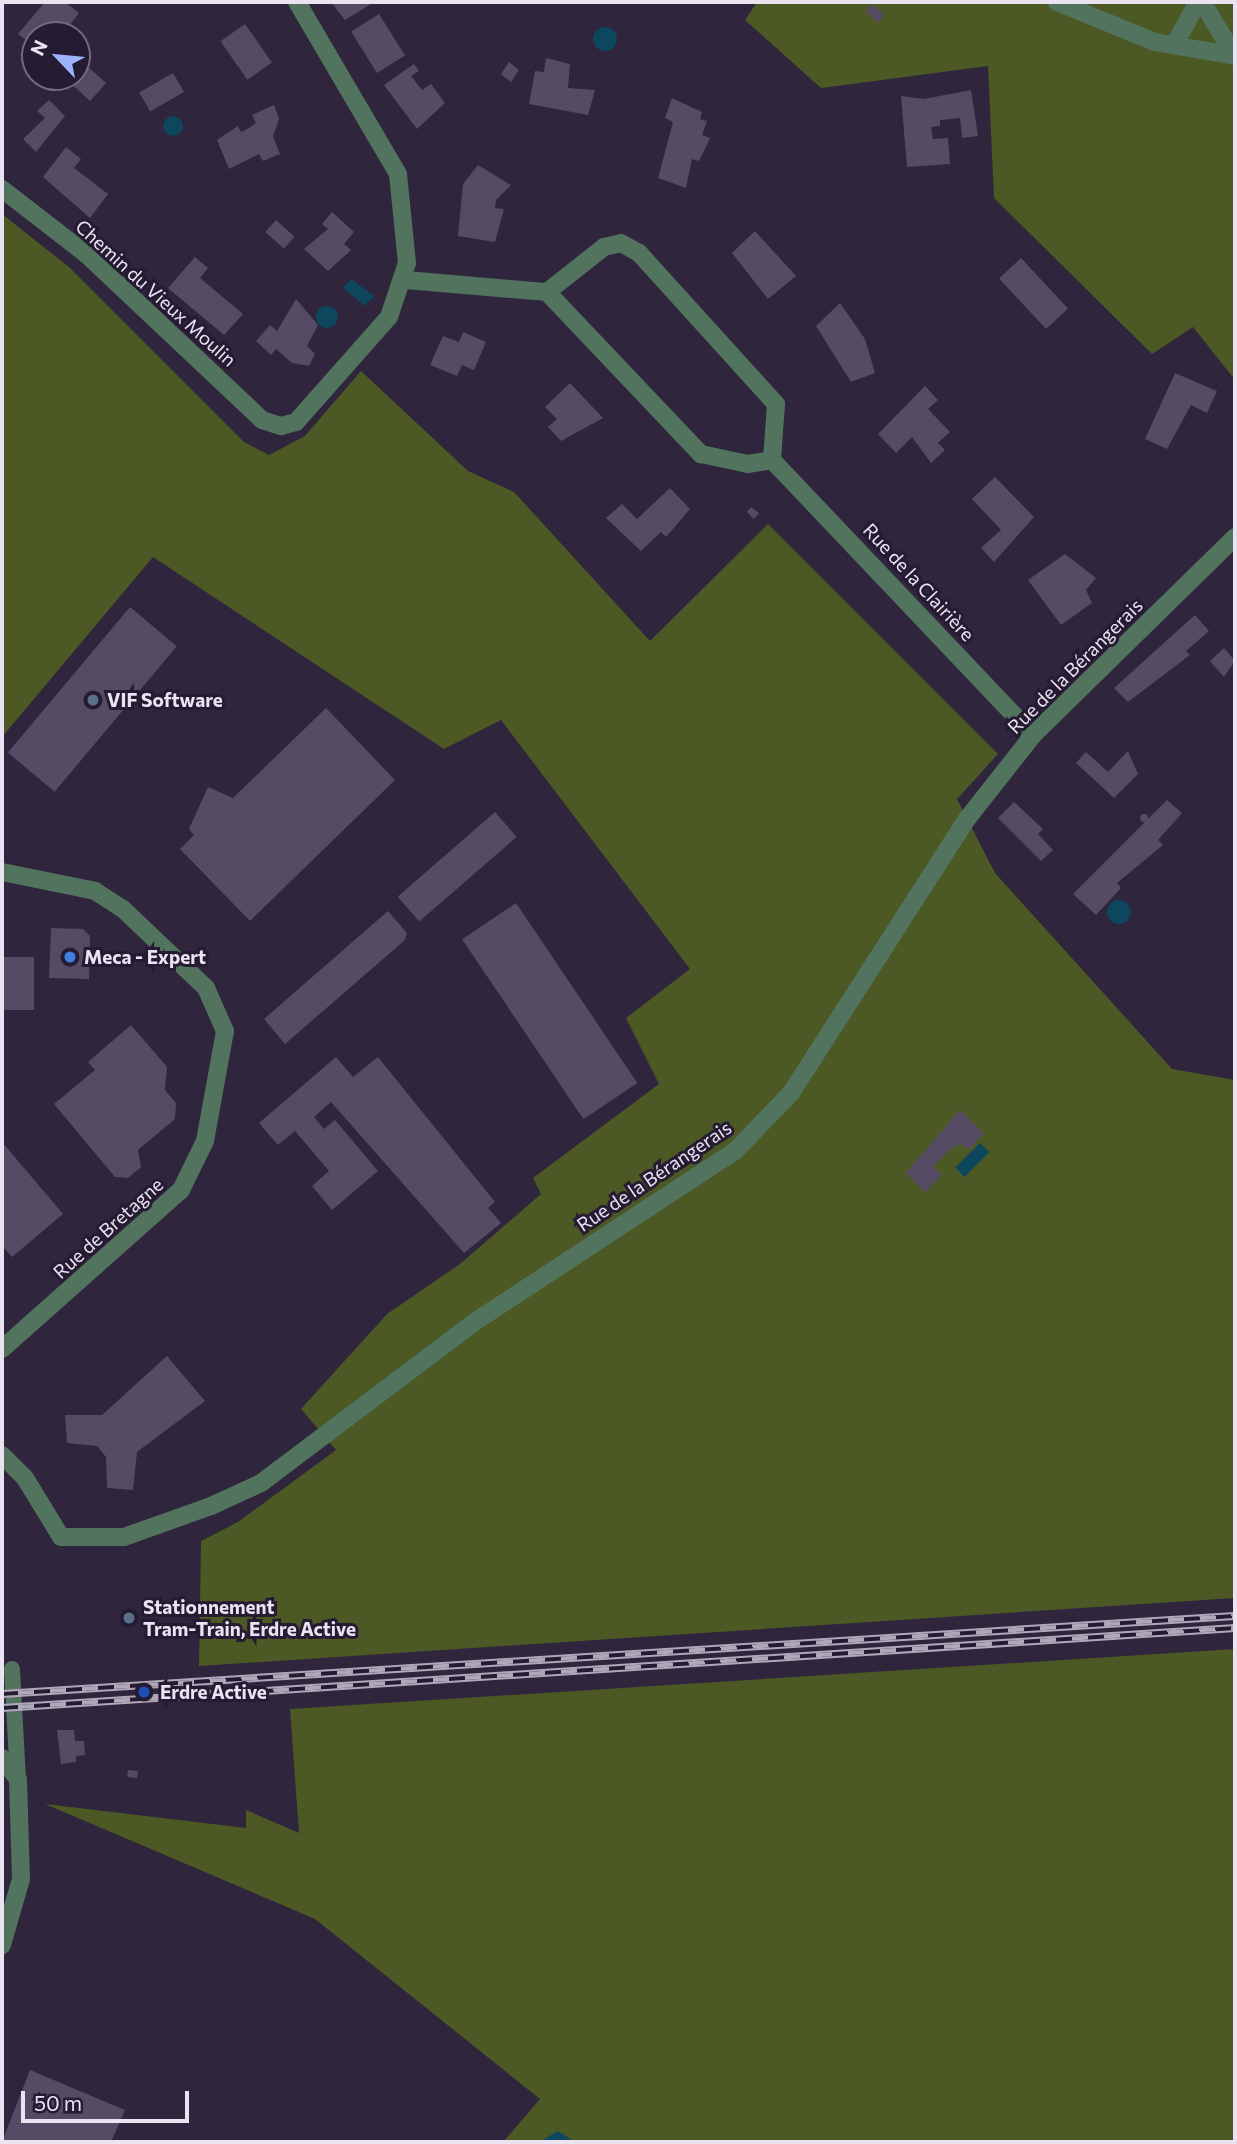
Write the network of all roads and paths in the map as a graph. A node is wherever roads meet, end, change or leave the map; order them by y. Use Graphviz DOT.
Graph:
graph roads {
  1 [pos="297,2"];
  2 [pos="1057,2"];
  3 [pos="1200,2"];
  4 [pos="1174,45"];
  5 [pos="1235,56"];
  6 [pos="2,189"];
  7 [pos="406,280"];
  8 [pos="547,292"];
  9 [pos="772,460"];
  10 [pos="1235,537"];
  11 [pos="1033,735"];
  12 [pos="2,872"];
  13 [pos="2,1349"];
  14 [pos="2,1455"];
  15 [pos="12,1678"];
  16 [pos="2,1758"];
  17 [pos="17,1787"];
  18 [pos="2,1812"];
  19 [pos="2,1945"];
  1 -- 7 [label="street"];
  2 -- 4 [label="street"];
  3 -- 4 [label="street"];
  3 -- 5 [label="street"];
  4 -- 5 [label="street"];
  6 -- 7 [label="street, Chemin du Vieux Moulin"];
  7 -- 8 [label="street"];
  8 -- 9 [label="street"];
  8 -- 9 [label="street"];
  9 -- 11 [label="street, Rue de la Clairière"];
  10 -- 11 [label="street, Rue de la Bérangerais"];
  11 -- 14 [label="street, Rue de la Bérangerais"];
  12 -- 13 [label="street, Rue de Bretagne"];
  15 -- 17 [label="street"];
  16 -- 17 [label="street"];
  17 -- 18 [label="street"];
  17 -- 19 [label="street"];
}
